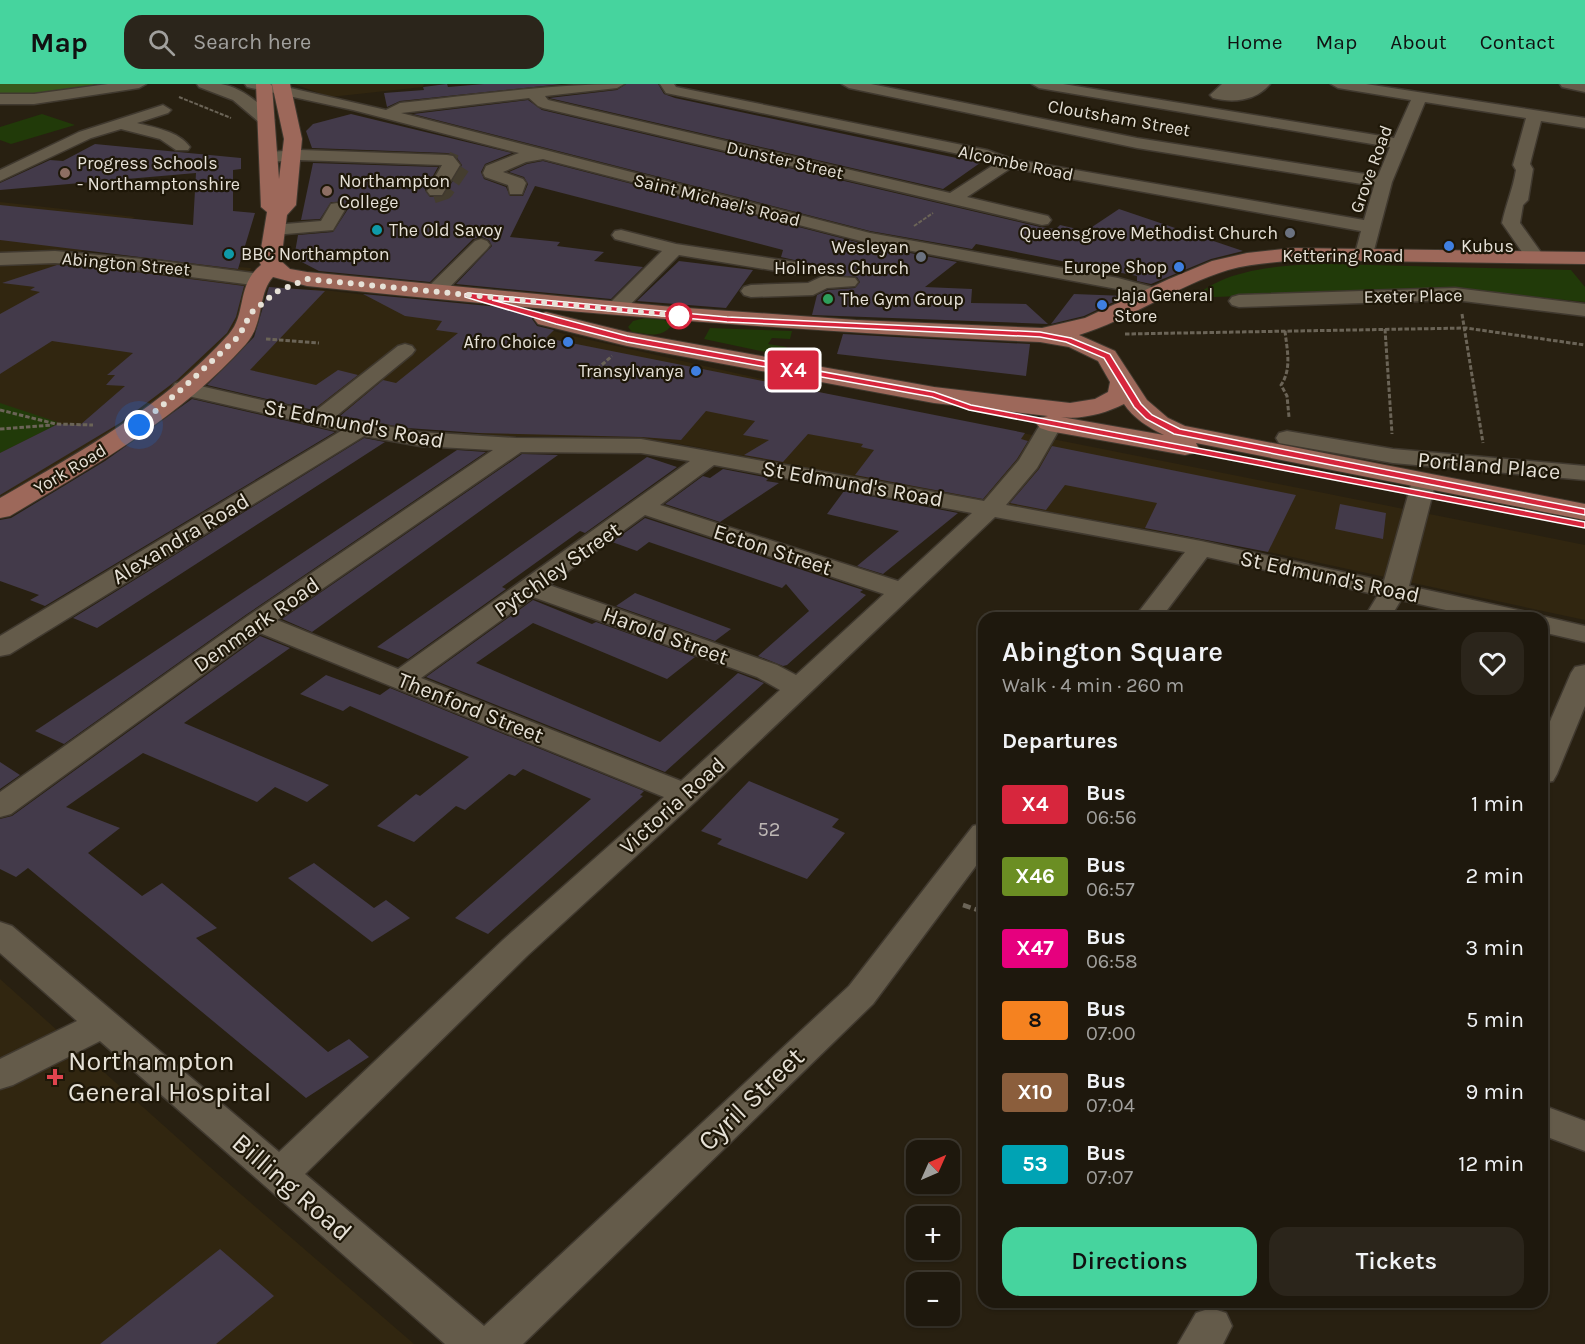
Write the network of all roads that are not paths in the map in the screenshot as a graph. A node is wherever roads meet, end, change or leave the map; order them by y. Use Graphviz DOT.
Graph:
graph roads {
  1 [pos="139,84"];
  2 [pos="204,84"];
  3 [pos="617,84"];
  4 [pos="667,84"];
  5 [pos="849,84"];
  6 [pos="1039,84"];
  7 [pos="1338,84"];
  8 [pos="259,85"];
  9 [pos="108,86"];
  10 [pos="283,92"];
  11 [pos="532,93"];
  12 [pos="1419,98"];
  13 [pos="0,99"];
  14 [pos="34,99"];
  15 [pos="163,110"];
  16 [pos="0,111"];
  17 [pos="385,114"];
  18 [pos="266,115"];
  19 [pos="1534,115"];
  20 [pos="1585,123"];
  21 [pos="122,124"];
  22 [pos="1399,144"];
  23 [pos="502,146"];
  24 [pos="182,147"];
  25 [pos="292,155"];
  26 [pos="540,155"];
  27 [pos="268,157"];
  28 [pos="1008,163"];
  29 [pos="483,180"];
  30 [pos="3,181"];
  31 [pos="1384,182"];
  32 [pos="516,190"];
  33 [pos="436,191"];
  34 [pos="953,199"];
  35 [pos="337,208"];
  36 [pos="1042,220"];
  37 [pos="275,221"];
  38 [pos="1371,227"];
  39 [pos="621,235"];
  40 [pos="481,244"];
  41 [pos="675,249"];
  42 [pos="1364,254"];
  43 [pos="1536,258"];
  44 [pos="1585,258"];
  45 [pos="8,260"];
  46 [pos="773,265"];
  47 [pos="272,266"];
  48 [pos="795,268"];
  49 [pos="0,274"];
  50 [pos="253,279"];
  51 [pos="307,279"];
  52 [pos="848,282"];
  53 [pos="752,291"];
  54 [pos="434,293"];
  55 [pos="1156,294"];
  56 [pos="468,296"];
  57 [pos="1239,301"];
  58 [pos="625,310"];
  59 [pos="1585,310"];
  60 [pos="251,313"];
  61 [pos="672,315"];
  62 [pos="727,320"];
  63 [pos="1118,324"];
  64 [pos="1040,335"];
  65 [pos="627,339"];
  66 [pos="659,345"];
  67 [pos="405,350"];
  68 [pos="1107,356"];
  69 [pos="1124,380"];
  70 [pos="183,388"];
  71 [pos="934,395"];
  72 [pos="319,419"];
  73 [pos="1052,423"];
  74 [pos="360,429"];
  75 [pos="516,445"];
  76 [pos="1279,445"];
  77 [pos="710,457"];
  78 [pos="1585,473"];
  79 [pos="1423,487"];
  80 [pos="643,507"];
  81 [pos="990,509"];
  82 [pos="0,510"];
  83 [pos="1585,512"];
  84 [pos="1585,525"];
  85 [pos="1200,548"];
  86 [pos="531,587"];
  87 [pos="1395,589"];
  88 [pos="902,591"];
  89 [pos="1152,612"];
  90 [pos="1381,612"];
  91 [pos="1493,612"];
  92 [pos="257,622"];
  93 [pos="1548,625"];
  94 [pos="1585,634"];
  95 [pos="0,648"];
  96 [pos="1585,674"];
  97 [pos="402,680"];
  98 [pos="798,688"];
  99 [pos="1548,760"];
  100 [pos="685,794"];
  101 [pos="0,807"];
  102 [pos="978,841"];
  103 [pos="0,934"];
  104 [pos="102,1024"];
  105 [pos="0,1075"];
  106 [pos="1548,1121"];
  107 [pos="1585,1136"];
  108 [pos="279,1176"];
  109 [pos="475,1344"];
  110 [pos="494,1344"];
  1 -- 9 [label="street"];
  2 -- 18 [label="street"];
  3 -- 11 [label="street"];
  4 -- 28 [label="street, Alcombe Road"];
  5 -- 31 [label="street, Cloutsham Street"];
  6 -- 22 [label="street"];
  7 -- 12 [label="street"];
  8 -- 10 [label="street"];
  8 -- 18 [label="main road"];
  9 -- 14 [label="street"];
  10 -- 17 [label="street, Saint Michael's Road"];
  10 -- 18 [label="street"];
  10 -- 25 [label="main road"];
  11 -- 17 [label="street"];
  11 -- 34 [label="street, Dunster Street"];
  12 -- 19 [label="street"];
  12 -- 22 [label="street, Grove Road"];
  13 -- 14 [label="street"];
  14 -- 16 [label="street"];
  15 -- 21 [label="street"];
  17 -- 23 [label="street, Saint Michael's Road"];
  18 -- 27 [label="main road"];
  19 -- 20 [label="street"];
  19 -- 43 [label="street"];
  21 -- 24 [label="street"];
  21 -- 30 [label="street"];
  22 -- 31 [label="street, Grove Road"];
  23 -- 26 [label="street, Saint Michael's Road"];
  23 -- 29 [label="street"];
  25 -- 27 [label="street"];
  25 -- 33 [label="street"];
  25 -- 37 [label="main road"];
  26 -- 32 [label="street"];
  26 -- 55 [label="street, Saint Michael's Road"];
  27 -- 37 [label="main road"];
  28 -- 34 [label="street"];
  28 -- 38 [label="street, Alcombe Road"];
  31 -- 38 [label="street, Grove Road"];
  34 -- 36 [label="street, Dunster Street"];
  35 -- 37 [label="street"];
  37 -- 47 [label="main road"];
  38 -- 42 [label="street, Grove Road"];
  39 -- 41 [label="street"];
  40 -- 54 [label="street"];
  41 -- 46 [label="street"];
  41 -- 58 [label="street"];
  42 -- 43 [label="main road, Kettering Road"];
  42 -- 55 [label="main road, Kettering Road"];
  43 -- 44 [label="main road, Kettering Road"];
  45 -- 49 [label="street"];
  45 -- 50 [label="street, Abington Street"];
  46 -- 48 [label="street"];
  46 -- 53 [label="street"];
  47 -- 51 [label="main road"];
  47 -- 60 [label="main road, York Road"];
  51 -- 54 [label="main road"];
  51 -- 60 [label="main road"];
  52 -- 53 [label="street"];
  53 -- 62 [label="street"];
  54 -- 56 [label="main road"];
  55 -- 63 [label="main road, Kettering Road"];
  56 -- 58 [label="main road"];
  56 -- 65 [label="main road"];
  57 -- 59 [label="street, Exeter Place"];
  58 -- 61 [label="main road"];
  58 -- 65 [label="main road"];
  60 -- 70 [label="main road, York Road"];
  61 -- 62 [label="main road"];
  61 -- 66 [label="main road"];
  62 -- 64 [label="main road"];
  63 -- 64 [label="main road, Kettering Road"];
  63 -- 68 [label="main road"];
  64 -- 68 [label="main road"];
  65 -- 66 [label="main road"];
  66 -- 71 [label="main road"];
  67 -- 72 [label="street"];
  68 -- 69 [label="main road"];
  69 -- 71 [label="main road"];
  69 -- 76 [label="main road"];
  70 -- 72 [label="street, St Edmund's Road"];
  70 -- 82 [label="main road, York Road"];
  71 -- 73 [label="main road"];
  72 -- 74 [label="street, St Edmund's Road"];
  73 -- 79 [label="main road"];
  73 -- 81 [label="street, Victoria Road"];
  74 -- 75 [label="street, St Edmund's Road"];
  74 -- 95 [label="street, Alexandra Road"];
  75 -- 77 [label="street, St Edmund's Road"];
  75 -- 92 [label="street, Denmark Road"];
  76 -- 78 [label="street, Portland Place"];
  76 -- 79 [label="main road"];
  77 -- 80 [label="street, Pytchley Street"];
  77 -- 81 [label="street, St Edmund's Road"];
  79 -- 83 [label="main road"];
  79 -- 84 [label="main road"];
  79 -- 87 [label="street"];
  80 -- 86 [label="street, Pytchley Street"];
  80 -- 88 [label="street, Ecton Street"];
  81 -- 85 [label="street, St Edmund's Road"];
  81 -- 88 [label="street, Victoria Road"];
  85 -- 87 [label="street, St Edmund's Road"];
  85 -- 89 [label="street"];
  86 -- 97 [label="street, Pytchley Street"];
  86 -- 98 [label="street, Harold Street"];
  87 -- 90 [label="street"];
  87 -- 91 [label="street, St Edmund's Road"];
  88 -- 98 [label="street, Victoria Road"];
  92 -- 97 [label="street, Thenford Street"];
  92 -- 101 [label="street, Denmark Road"];
  93 -- 94 [label="street"];
  96 -- 99 [label="street"];
  97 -- 100 [label="street, Thenford Street"];
  98 -- 100 [label="street, Victoria Road"];
  100 -- 108 [label="street, Victoria Road"];
  102 -- 110 [label="street, Cyril Street"];
  103 -- 104 [label="street, Billing Road"];
  104 -- 105 [label="street"];
  104 -- 108 [label="street, Billing Road"];
  106 -- 107 [label="street"];
  108 -- 109 [label="street, Billing Road"];
}
